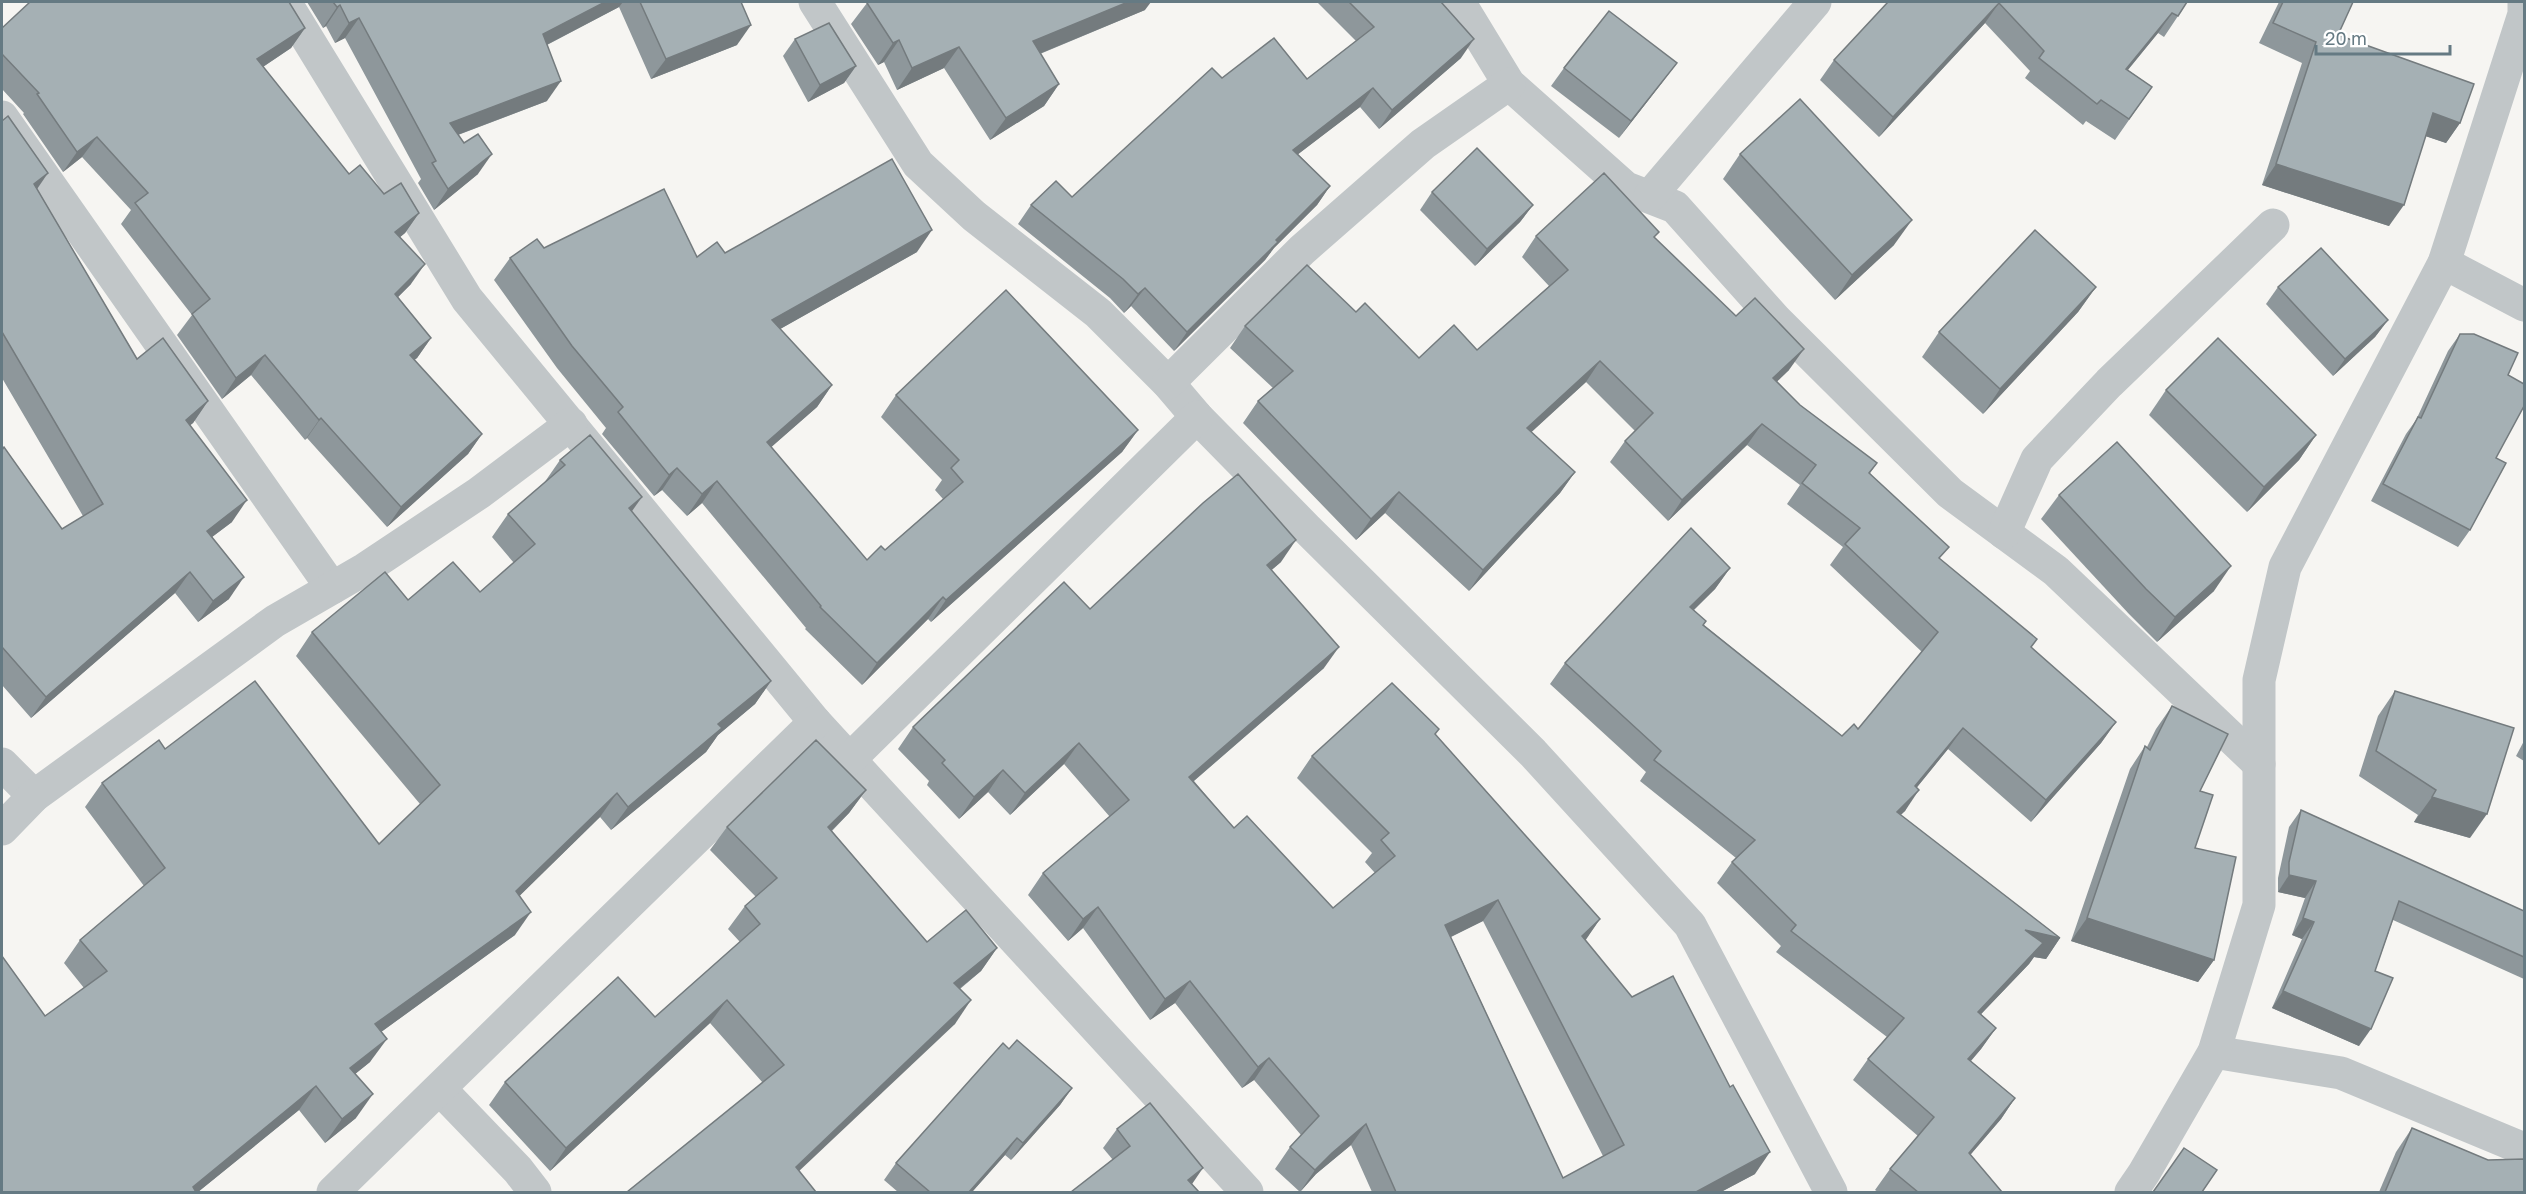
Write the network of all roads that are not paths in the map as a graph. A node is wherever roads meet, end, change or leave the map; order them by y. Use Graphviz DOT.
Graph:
graph roads {
  1 [pos="285,2"];
  2 [pos="815,2"];
  3 [pos="1459,2"];
  4 [pos="1815,2"];
  5 [pos="2524,2"];
  6 [pos="2524,14"];
  7 [pos="1509,84"];
  8 [pos="2,117"];
  9 [pos="1650,196"];
  10 [pos="2273,225"];
  11 [pos="2444,263"];
  12 [pos="2524,305"];
  13 [pos="1168,383"];
  14 [pos="1197,417"];
  15 [pos="571,424"];
  16 [pos="2004,533"];
  17 [pos="332,588"];
  18 [pos="815,722"];
  19 [pos="849,760"];
  20 [pos="2,764"];
  21 [pos="2259,764"];
  22 [pos="34,796"];
  23 [pos="2,829"];
  24 [pos="2214,1052"];
  25 [pos="440,1089"];
  26 [pos="2524,1149"];
  27 [pos="333,1192"];
  28 [pos="535,1192"];
  29 [pos="1247,1192"];
  30 [pos="1831,1192"];
  31 [pos="2130,1192"];
  1 -- 15 [label="street"];
  2 -- 13 [label="street"];
  3 -- 7 [label="street"];
  4 -- 9 [label="street"];
  5 -- 6 [label="street"];
  6 -- 11 [label="street"];
  7 -- 9 [label="street"];
  7 -- 13 [label="street"];
  8 -- 17 [label="street"];
  9 -- 16 [label="street"];
  10 -- 16 [label="street"];
  11 -- 12 [label="street"];
  11 -- 21 [label="street"];
  13 -- 14 [label="street"];
  14 -- 19 [label="street"];
  14 -- 30 [label="street"];
  15 -- 17 [label="street"];
  15 -- 18 [label="street"];
  16 -- 21 [label="street"];
  17 -- 22 [label="street"];
  18 -- 19 [label="street"];
  18 -- 25 [label="street"];
  19 -- 29 [label="street"];
  20 -- 22 [label="street"];
  21 -- 24 [label="street"];
  22 -- 23 [label="street"];
  24 -- 26 [label="street"];
  24 -- 31 [label="street"];
  25 -- 27 [label="street"];
  25 -- 28 [label="street"];
}
